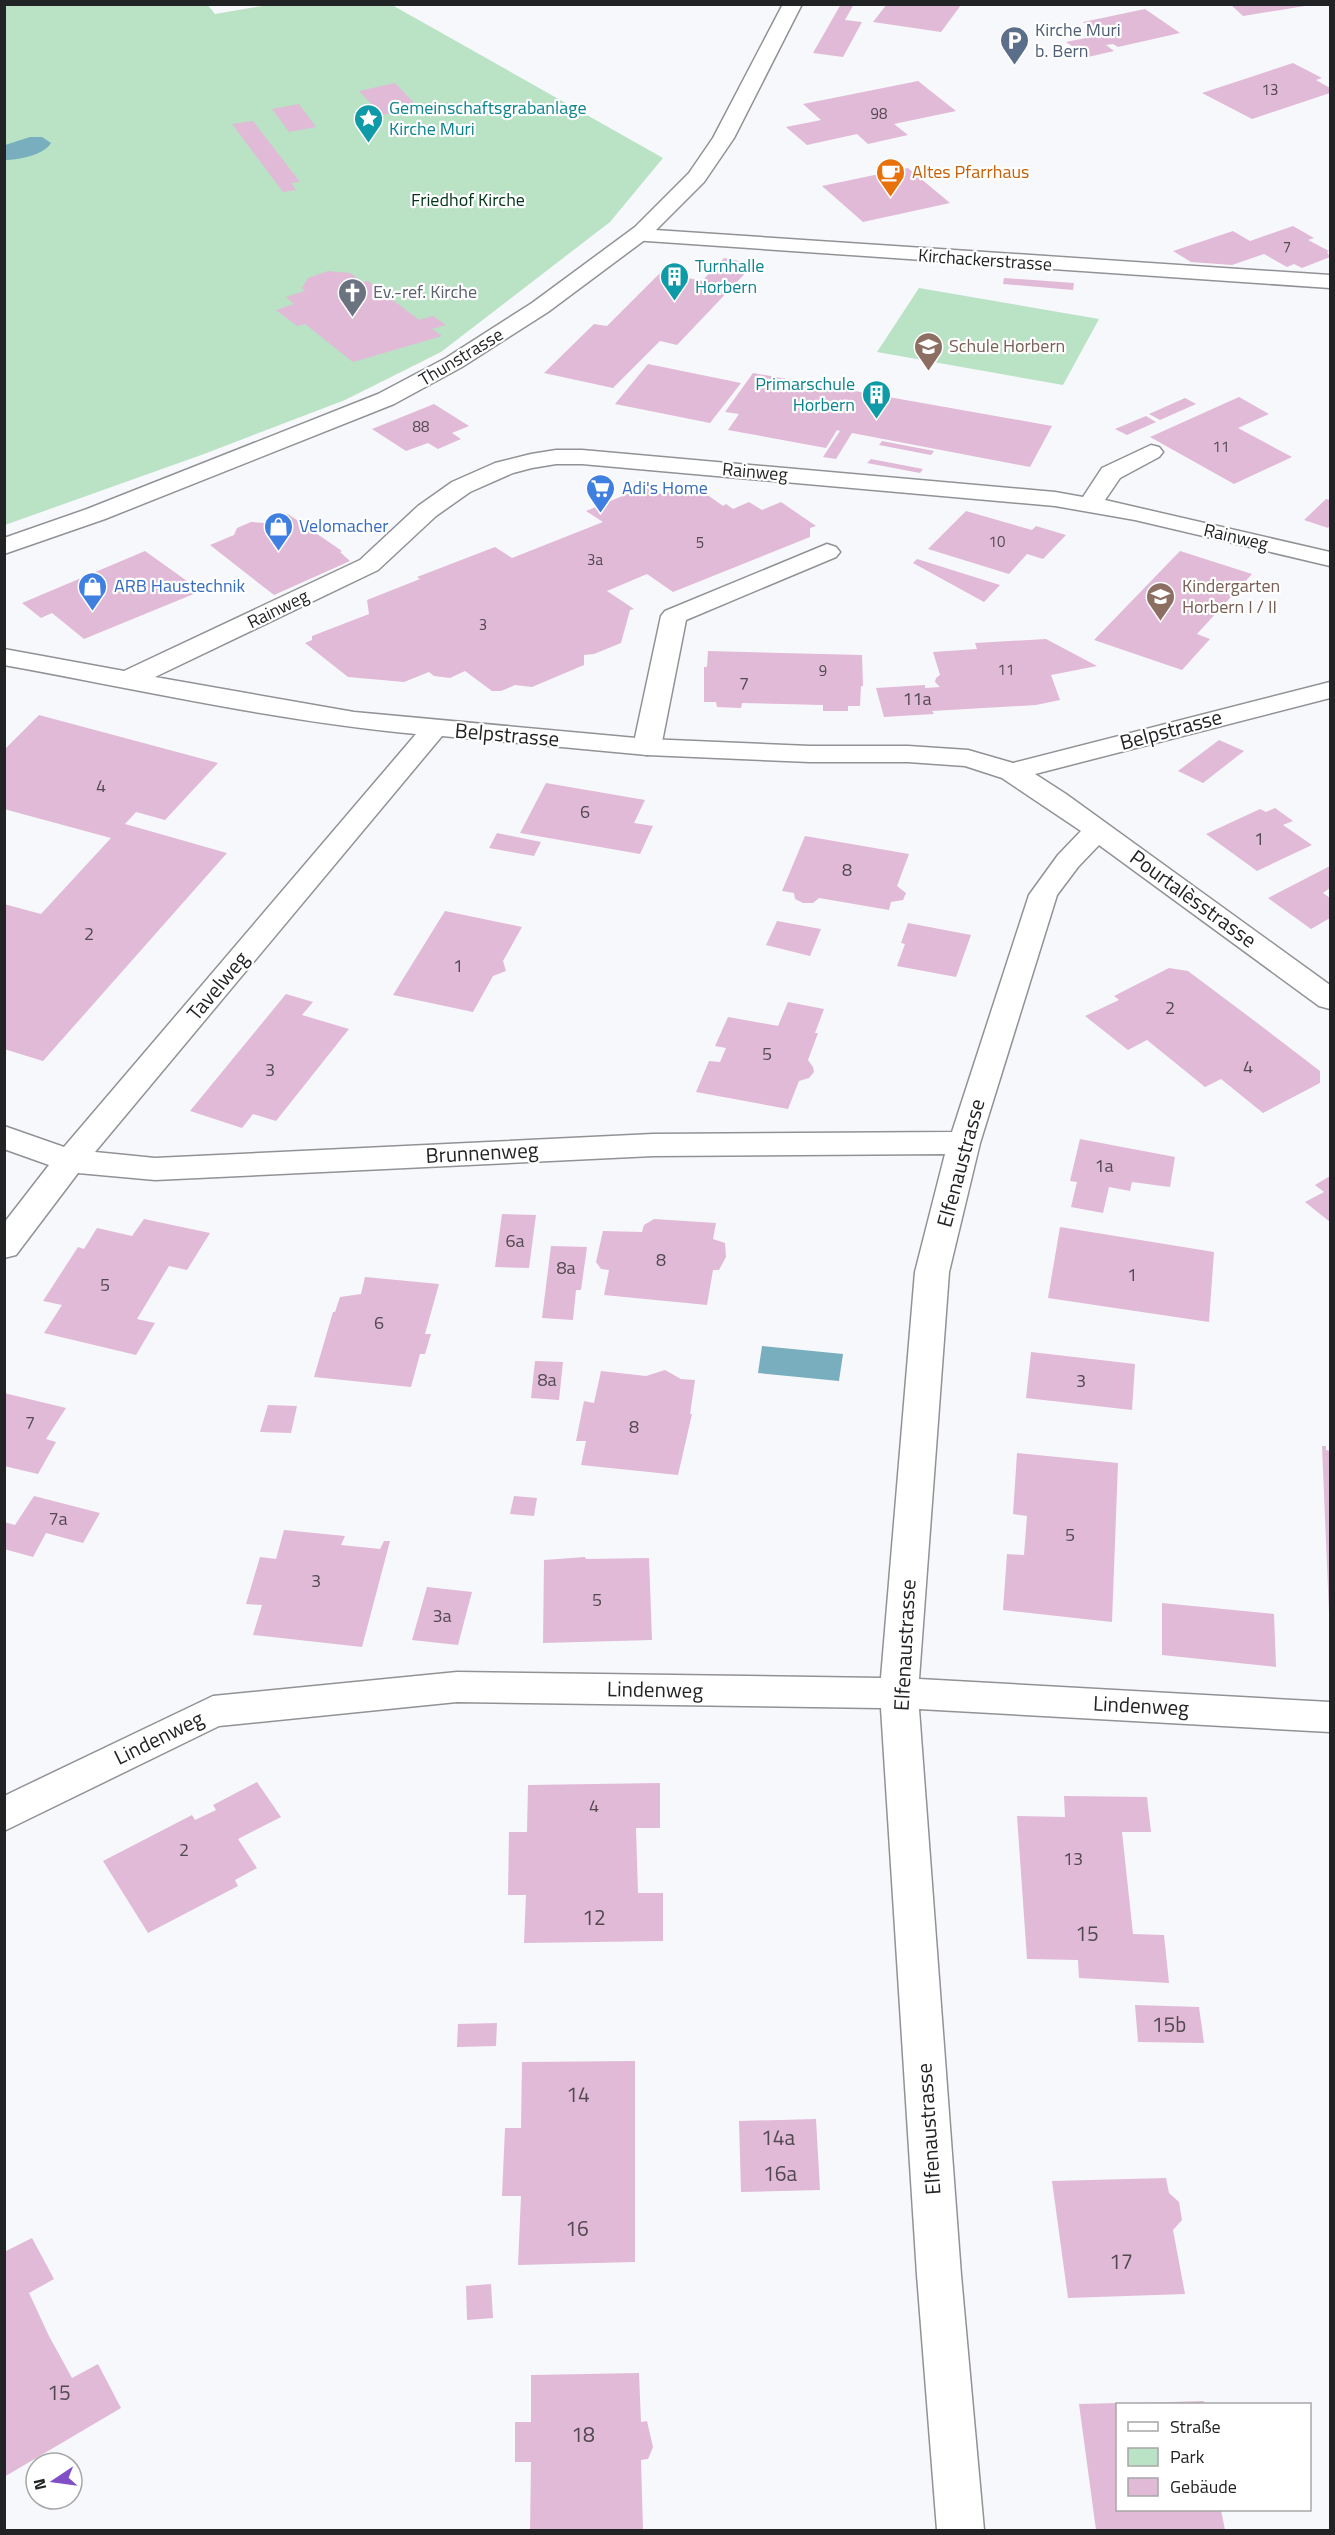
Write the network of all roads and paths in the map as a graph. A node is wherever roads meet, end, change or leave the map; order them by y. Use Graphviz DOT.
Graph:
graph roads {
  1 [pos="793,4"];
  2 [pos="640,235"];
  3 [pos="1330,282"];
  4 [pos="1151,452"];
  5 [pos="1090,505"];
  6 [pos="4,547"];
  7 [pos="827,552"];
  8 [pos="1330,559"];
  9 [pos="4,657"];
  10 [pos="125,681"];
  11 [pos="1330,690"];
  12 [pos="435,728"];
  13 [pos="647,747"];
  14 [pos="1012,772"];
  15 [pos="1056,800"];
  16 [pos="1098,831"];
  17 [pos="1330,999"];
  18 [pos="4,1137"];
  19 [pos="964,1143"];
  20 [pos="70,1161"];
  21 [pos="4,1247"];
  22 [pos="899,1693"];
  23 [pos="1330,1717"];
  24 [pos="4,1815"];
  25 [pos="960,2530"];
  1 -- 2 [label="street, Thunstrasse"];
  2 -- 3 [label="street, Kirchackerstrasse"];
  2 -- 6 [label="street, Thunstrasse"];
  4 -- 5 [label="street"];
  5 -- 8 [label="street, Rainweg"];
  5 -- 10 [label="street, Rainweg"];
  7 -- 13 [label="street"];
  9 -- 10 [label="street, Belpstrasse"];
  10 -- 12 [label="street, Belpstrasse"];
  11 -- 14 [label="street, Belpstrasse"];
  12 -- 13 [label="street, Belpstrasse"];
  12 -- 20 [label="street, Tavelweg"];
  13 -- 14 [label="street, Belpstrasse"];
  14 -- 15 [label="street, Belpstrasse"];
  15 -- 16 [label="street, Pourtalèsstrasse"];
  16 -- 17 [label="street, Pourtalèsstrasse"];
  16 -- 19 [label="street, Elfenaustrasse"];
  18 -- 20 [label="street, Brunnenweg"];
  19 -- 20 [label="street, Brunnenweg"];
  19 -- 22 [label="street, Elfenaustrasse"];
  20 -- 21 [label="street, Tavelweg"];
  22 -- 23 [label="street, Lindenweg"];
  22 -- 24 [label="street, Lindenweg"];
  22 -- 25 [label="street, Elfenaustrasse"];
}
